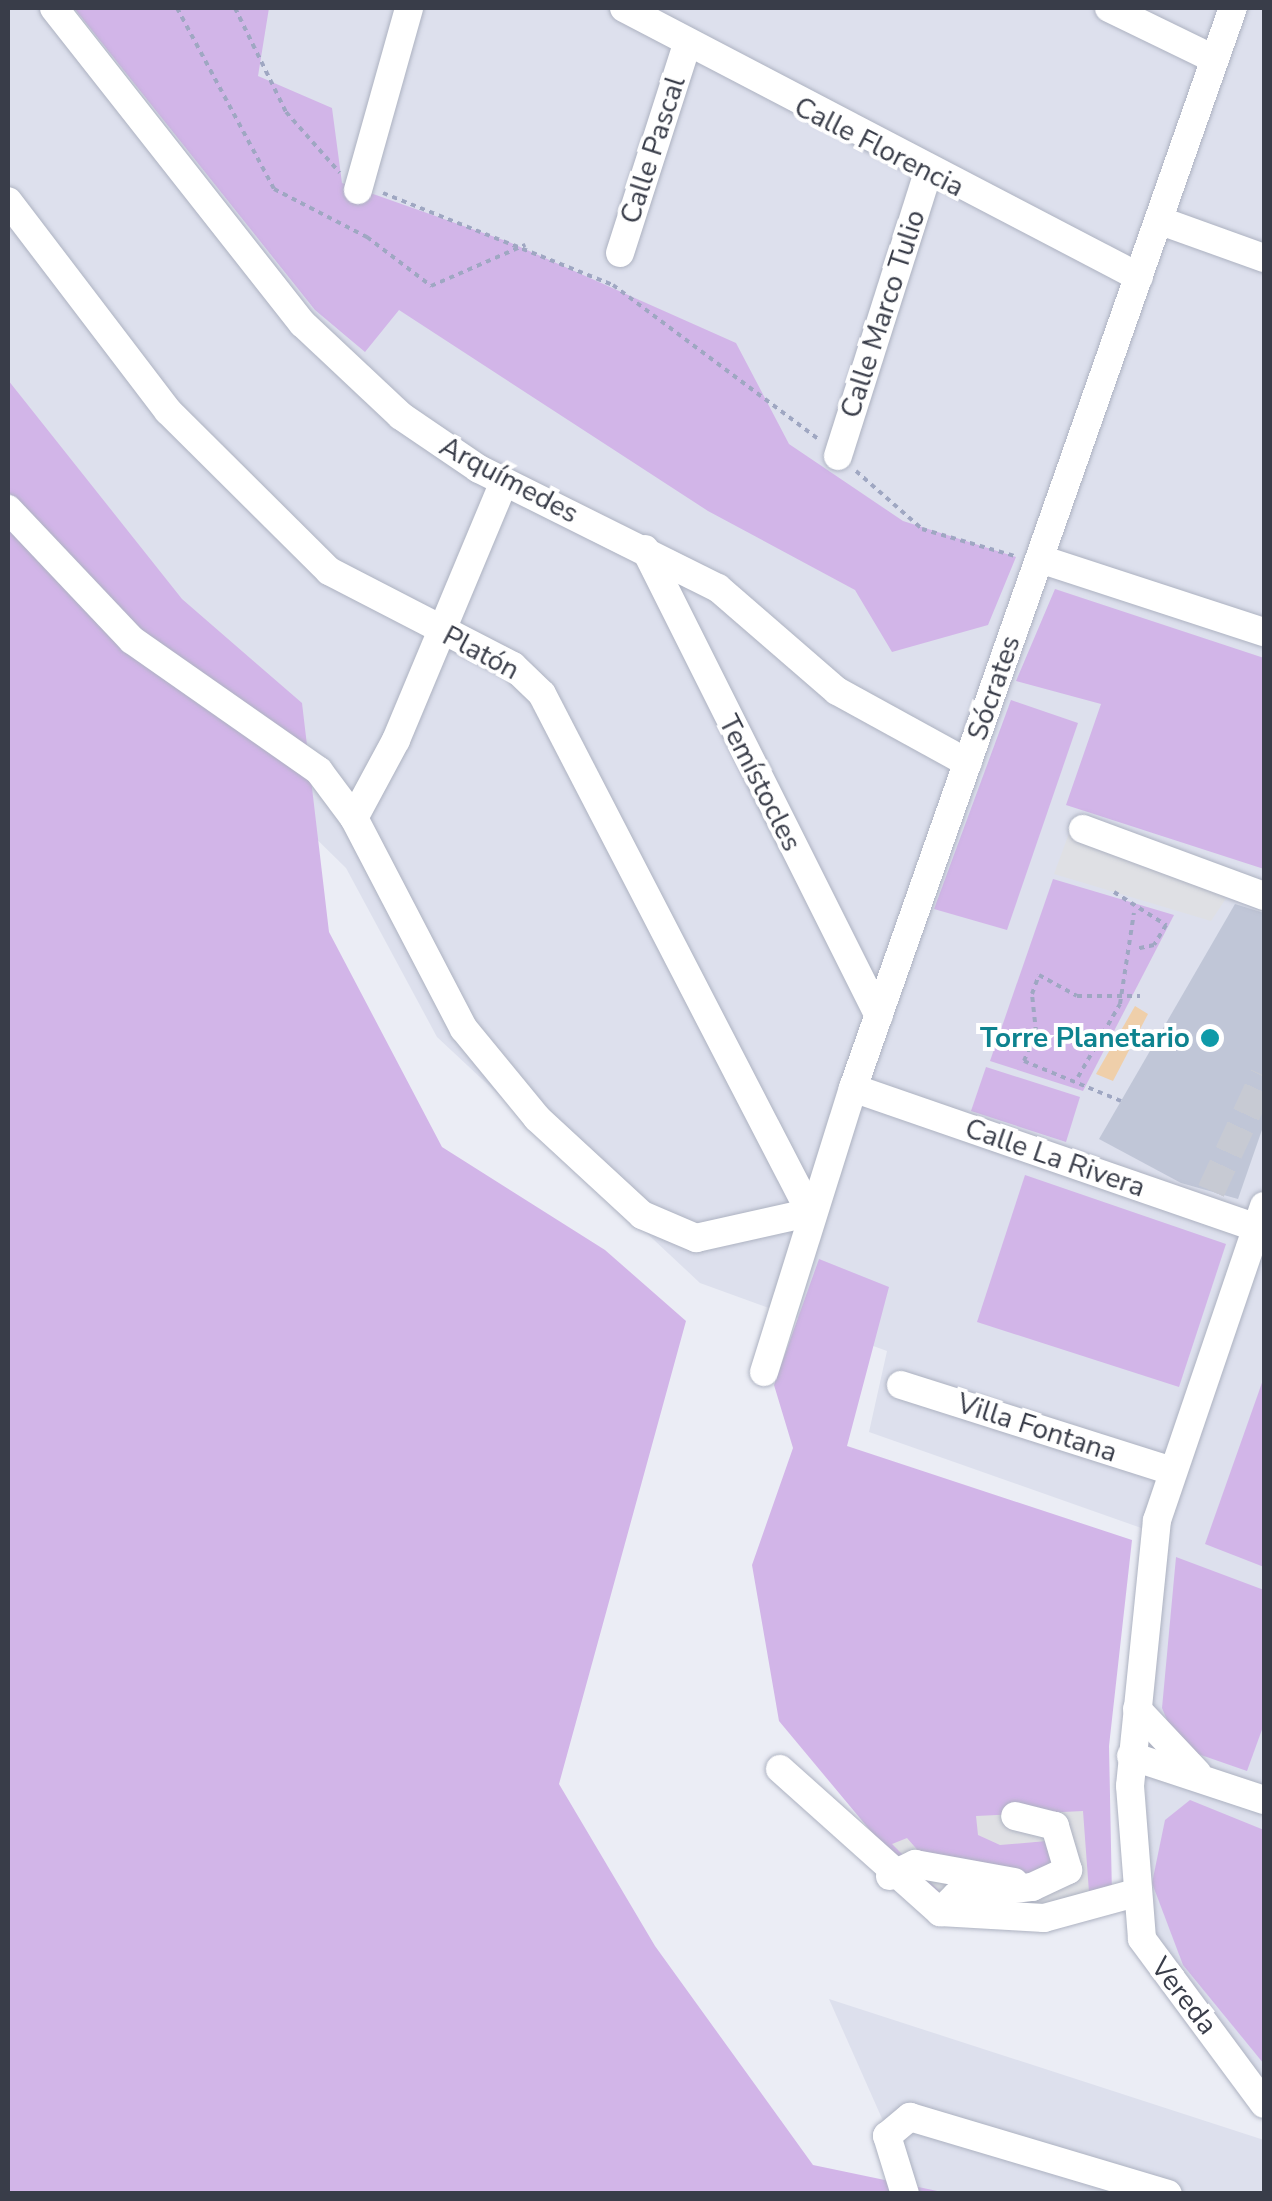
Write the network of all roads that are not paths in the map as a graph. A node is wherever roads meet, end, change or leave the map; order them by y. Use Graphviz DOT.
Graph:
graph roads {
  1 [pos="54,8"];
  2 [pos="409,8"];
  3 [pos="624,8"];
  4 [pos="1109,8"];
  5 [pos="1233,8"];
  6 [pos="686,47"];
  7 [pos="1214,59"];
  8 [pos="928,173"];
  9 [pos="358,190"];
  10 [pos="8,200"];
  11 [pos="1160,220"];
  12 [pos="620,252"];
  13 [pos="1264,258"];
  14 [pos="1139,277"];
  15 [pos="838,456"];
  16 [pos="504,482"];
  17 [pos="8,509"];
  18 [pos="645,549"];
  19 [pos="1040,560"];
  20 [pos="442,632"];
  21 [pos="1264,632"];
  22 [pos="968,763"];
  23 [pos="354,818"];
  24 [pos="1083,828"];
  25 [pos="1264,896"];
  26 [pos="879,1016"];
  27 [pos="853,1088"];
  28 [pos="808,1215"];
  29 [pos="1261,1217"];
  30 [pos="764,1372"];
  31 [pos="902,1385"];
  32 [pos="1172,1471"];
  33 [pos="1136,1709"];
  34 [pos="1131,1756"];
  35 [pos="780,1768"];
  36 [pos="1202,1777"];
  37 [pos="1264,1800"];
  38 [pos="1015,1816"];
  39 [pos="903,1870"];
  40 [pos="1032,1887"];
  41 [pos="1132,1894"];
  42 [pos="948,1904"];
  43 [pos="1264,2104"];
  44 [pos="1111,2184"];
  45 [pos="905,2194"];
  46 [pos="1168,2194"];
  1 -- 16 [label="street, Arquímedes"];
  2 -- 9 [label="street"];
  3 -- 6 [label="street, Calle Florencia"];
  4 -- 7 [label="street"];
  5 -- 7 [label="street, Sócrates"];
  6 -- 8 [label="street, Calle Florencia"];
  6 -- 12 [label="street, Calle Pascal"];
  7 -- 11 [label="street, Sócrates"];
  8 -- 14 [label="street, Calle Florencia"];
  8 -- 15 [label="street, Calle Marco Tulio"];
  10 -- 20 [label="street, Platón"];
  11 -- 13 [label="street"];
  11 -- 14 [label="street, Sócrates"];
  14 -- 19 [label="street, Sócrates"];
  16 -- 18 [label="street, Arquímedes"];
  16 -- 20 [label="street"];
  17 -- 23 [label="street"];
  18 -- 22 [label="street, Arquímedes"];
  18 -- 26 [label="street, Temístocles"];
  19 -- 21 [label="street"];
  19 -- 22 [label="street, Sócrates"];
  20 -- 23 [label="street"];
  20 -- 28 [label="street, Platón"];
  22 -- 26 [label="street, Sócrates"];
  23 -- 28 [label="street"];
  24 -- 25 [label="street"];
  26 -- 27 [label="street, Sócrates"];
  27 -- 28 [label="street, Sócrates"];
  27 -- 29 [label="street, Calle La Rivera"];
  28 -- 30 [label="street, Sócrates"];
  29 -- 32 [label="street, Vereda"];
  31 -- 32 [label="street, Villa Fontana"];
  32 -- 33 [label="street, Vereda"];
  33 -- 34 [label="street, Vereda"];
  33 -- 36 [label="street"];
  34 -- 36 [label="street"];
  34 -- 41 [label="street, Vereda"];
  35 -- 39 [label="street"];
  36 -- 37 [label="street"];
  38 -- 40 [label="street"];
  39 -- 40 [label="street"];
  39 -- 42 [label="street"];
  40 -- 42 [label="street"];
  41 -- 42 [label="street"];
  41 -- 43 [label="street, Vereda"];
  44 -- 45 [label="street"];
  44 -- 46 [label="street"];
}
